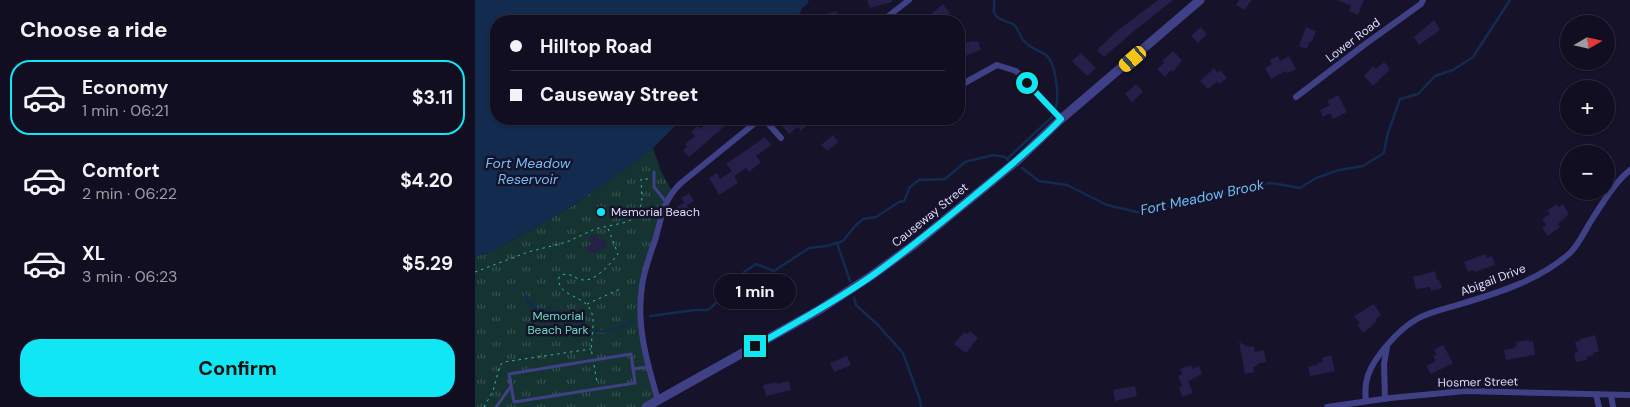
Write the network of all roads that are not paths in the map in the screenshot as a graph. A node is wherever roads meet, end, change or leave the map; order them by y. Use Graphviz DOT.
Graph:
graph roads {
  1 [pos="909,0"];
  2 [pos="1200,0"];
  3 [pos="1423,0"];
  4 [pos="890,15"];
  5 [pos="965,83"];
  6 [pos="1296,97"];
  7 [pos="1061,119"];
  8 [pos="752,125"];
  9 [pos="769,125"];
  10 [pos="781,138"];
  11 [pos="1630,170"];
  12 [pos="654,172"];
  13 [pos="666,202"];
  14 [pos="1387,346"];
  15 [pos="649,366"];
  16 [pos="633,369"];
  17 [pos="511,385"];
  18 [pos="1596,395"];
  19 [pos="1611,395"];
  20 [pos="1630,395"];
  21 [pos="1385,398"];
  22 [pos="658,400"];
  23 [pos="1366,402"];
  24 [pos="496,407"];
  25 [pos="646,407"];
  26 [pos="1327,407"];
  27 [pos="1599,407"];
  28 [pos="1613,407"];
  1 -- 4 [label="street"];
  2 -- 7 [label="street, Causeway Street"];
  3 -- 6 [label="street, Lower Road"];
  5 -- 7 [label="street"];
  7 -- 22 [label="street, Causeway Street"];
  8 -- 13 [label="street"];
  9 -- 10 [label="street"];
  11 -- 14 [label="street, Abigail Drive"];
  12 -- 13 [label="lane"];
  13 -- 15 [label="street"];
  14 -- 21 [label="street"];
  14 -- 23 [label="street, Abigail Drive"];
  15 -- 16 [label="lane"];
  15 -- 22 [label="street"];
  16 -- 17 [label="lane"];
  16 -- 17 [label="lane"];
  17 -- 24 [label="lane"];
  18 -- 19 [label="street, Hosmer Street"];
  18 -- 21 [label="street, Hosmer Street"];
  18 -- 27 [label="street"];
  19 -- 20 [label="street, Hosmer Street"];
  19 -- 28 [label="street"];
  21 -- 23 [label="street, Hosmer Street"];
  22 -- 25 [label="street, Causeway Street"];
  23 -- 26 [label="street, Hosmer Street"];
}
